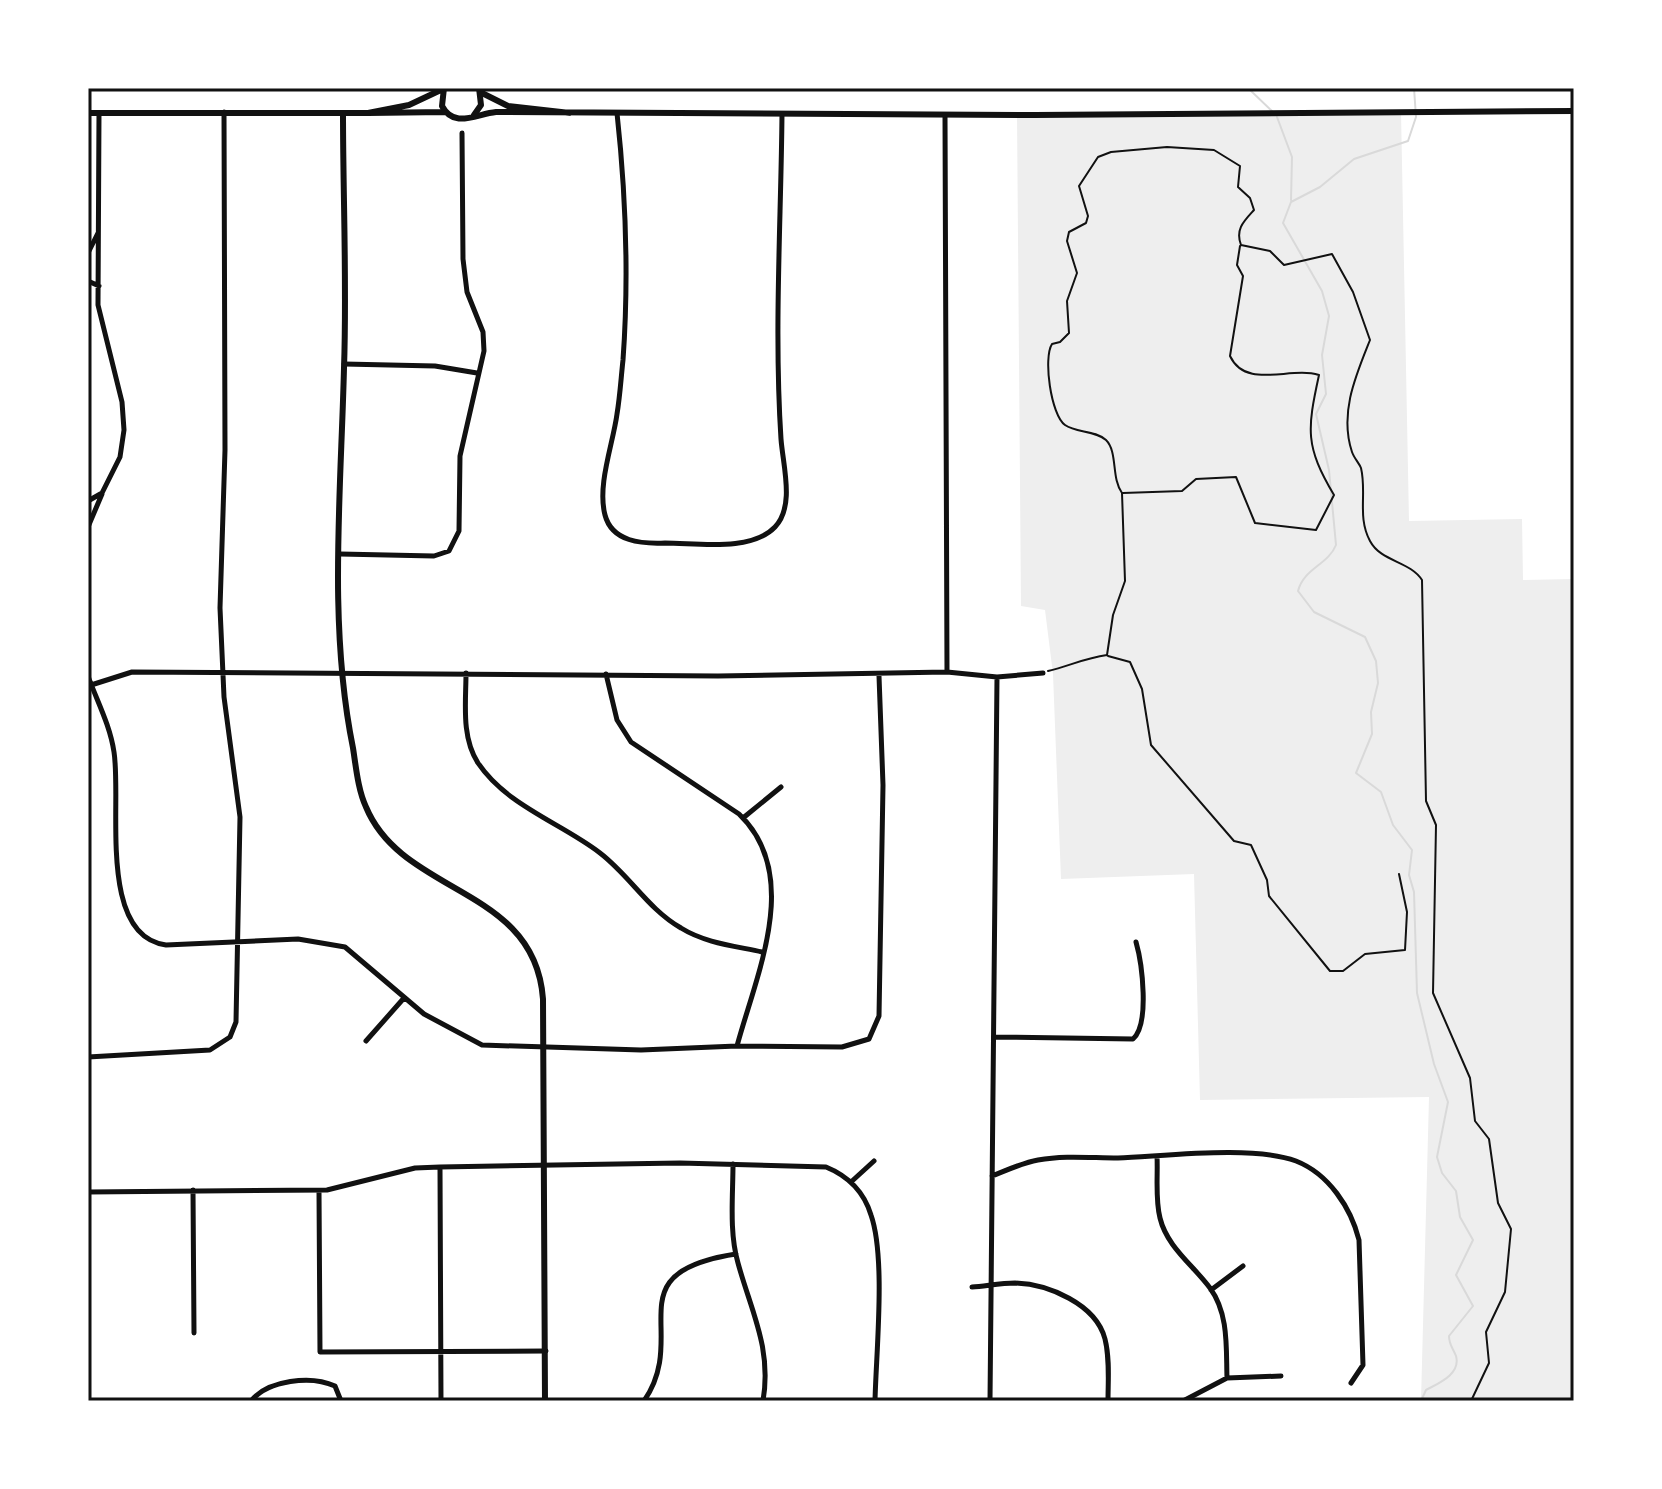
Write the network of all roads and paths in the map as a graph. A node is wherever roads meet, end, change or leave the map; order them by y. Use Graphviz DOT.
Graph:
graph roads {
  1 [pos="443,88"];
  2 [pos="480,91"];
  3 [pos="1574,111"];
  4 [pos="224,112"];
  5 [pos="445,112"];
  6 [pos="88,113"];
  7 [pos="99,113"];
  8 [pos="343,113"];
  9 [pos="368,113"];
  10 [pos="570,113"];
  11 [pos="617,113"];
  12 [pos="782,114"];
  13 [pos="474,115"];
  14 [pos="945,115"];
  15 [pos="462,133"];
  16 [pos="98,232"];
  17 [pos="1241,245"];
  18 [pos="88,253"];
  19 [pos="88,281"];
  20 [pos="99,286"];
  21 [pos="344,364"];
  22 [pos="477,373"];
  23 [pos="102,493"];
  24 [pos="1122,493"];
  25 [pos="88,501"];
  26 [pos="88,527"];
  27 [pos="340,554"];
  28 [pos="1107,655"];
  29 [pos="222,671"];
  30 [pos="339,672"];
  31 [pos="947,672"];
  32 [pos="466,673"];
  33 [pos="1043,673"];
  34 [pos="606,674"];
  35 [pos="88,676"];
  36 [pos="879,676"];
  37 [pos="997,677"];
  38 [pos="90,686"];
  39 [pos="781,787"];
  40 [pos="743,818"];
  41 [pos="1399,874"];
  42 [pos="240,942"];
  43 [pos="1136,942"];
  44 [pos="762,952"];
  45 [pos="404,998"];
  46 [pos="995,1037"];
  47 [pos="366,1041"];
  48 [pos="543,1046"];
  49 [pos="737,1046"];
  50 [pos="88,1057"];
  51 [pos="1157,1156"];
  52 [pos="874,1161"];
  53 [pos="733,1164"];
  54 [pos="544,1166"];
  55 [pos="440,1167"];
  56 [pos="992,1176"];
  57 [pos="851,1182"];
  58 [pos="193,1190"];
  59 [pos="319,1191"];
  60 [pos="88,1192"];
  61 [pos="736,1254"];
  62 [pos="1243,1266"];
  63 [pos="990,1286"];
  64 [pos="972,1287"];
  65 [pos="1211,1290"];
  66 [pos="194,1333"];
  67 [pos="546,1351"];
  68 [pos="441,1352"];
  69 [pos="1281,1376"];
  70 [pos="1227,1378"];
  71 [pos="1351,1383"];
  72 [pos="251,1401"];
  73 [pos="341,1401"];
  74 [pos="441,1401"];
  75 [pos="545,1401"];
  76 [pos="644,1401"];
  77 [pos="763,1401"];
  78 [pos="875,1401"];
  79 [pos="990,1401"];
  80 [pos="1108,1401"];
  81 [pos="1183,1401"];
  82 [pos="1471,1401"];
  1 -- 5 [label="street"];
  1 -- 9 [label="street"];
  2 -- 10 [label="street"];
  2 -- 13 [label="street"];
  3 -- 14 [label="street"];
  4 -- 7 [label="street"];
  4 -- 8 [label="street"];
  4 -- 29 [label="street"];
  5 -- 9 [label="street"];
  5 -- 13 [label="street"];
  6 -- 7 [label="street"];
  7 -- 16 [label="street"];
  8 -- 9 [label="street"];
  8 -- 21 [label="street"];
  10 -- 11 [label="street"];
  10 -- 13 [label="street"];
  11 -- 12 [label="street"];
  11 -- 12 [label="street"];
  12 -- 14 [label="street"];
  14 -- 31 [label="street"];
  15 -- 22 [label="street"];
  16 -- 18 [label="street"];
  16 -- 20 [label="street"];
  17 -- 24 [label="path"];
  17 -- 24 [label="path"];
  17 -- 82 [label="path"];
  19 -- 20 [label="street"];
  20 -- 23 [label="street"];
  21 -- 22 [label="street"];
  21 -- 27 [label="street"];
  22 -- 27 [label="street"];
  23 -- 25 [label="street"];
  23 -- 26 [label="street"];
  24 -- 28 [label="path"];
  27 -- 30 [label="street"];
  28 -- 33 [label="path"];
  28 -- 41 [label="path"];
  29 -- 30 [label="street"];
  29 -- 38 [label="street"];
  29 -- 42 [label="street"];
  30 -- 32 [label="street"];
  30 -- 48 [label="street"];
  31 -- 36 [label="street"];
  31 -- 37 [label="street"];
  32 -- 34 [label="street"];
  32 -- 44 [label="street"];
  33 -- 37 [label="street"];
  34 -- 36 [label="street"];
  34 -- 40 [label="street"];
  35 -- 38 [label="street"];
  36 -- 49 [label="street"];
  37 -- 46 [label="street"];
  38 -- 42 [label="street"];
  39 -- 40 [label="street"];
  40 -- 44 [label="street"];
  42 -- 45 [label="street"];
  42 -- 50 [label="street"];
  43 -- 46 [label="street"];
  44 -- 49 [label="street"];
  45 -- 47 [label="street"];
  45 -- 48 [label="street"];
  46 -- 56 [label="street"];
  48 -- 49 [label="street"];
  48 -- 54 [label="street"];
  51 -- 56 [label="street"];
  51 -- 65 [label="street"];
  51 -- 71 [label="street"];
  52 -- 57 [label="street"];
  53 -- 54 [label="street"];
  53 -- 57 [label="street"];
  53 -- 61 [label="street"];
  54 -- 55 [label="street"];
  54 -- 67 [label="street"];
  55 -- 59 [label="street"];
  55 -- 68 [label="street"];
  56 -- 63 [label="street"];
  57 -- 78 [label="street"];
  58 -- 59 [label="street"];
  58 -- 60 [label="street"];
  58 -- 66 [label="street"];
  59 -- 68 [label="street"];
  61 -- 76 [label="street"];
  61 -- 77 [label="street"];
  62 -- 65 [label="street"];
  63 -- 64 [label="street"];
  63 -- 79 [label="street"];
  63 -- 80 [label="street"];
  65 -- 70 [label="street"];
  67 -- 68 [label="street"];
  67 -- 75 [label="street"];
  68 -- 74 [label="street"];
  69 -- 70 [label="street"];
  70 -- 81 [label="street"];
  72 -- 73 [label="street"];
}
